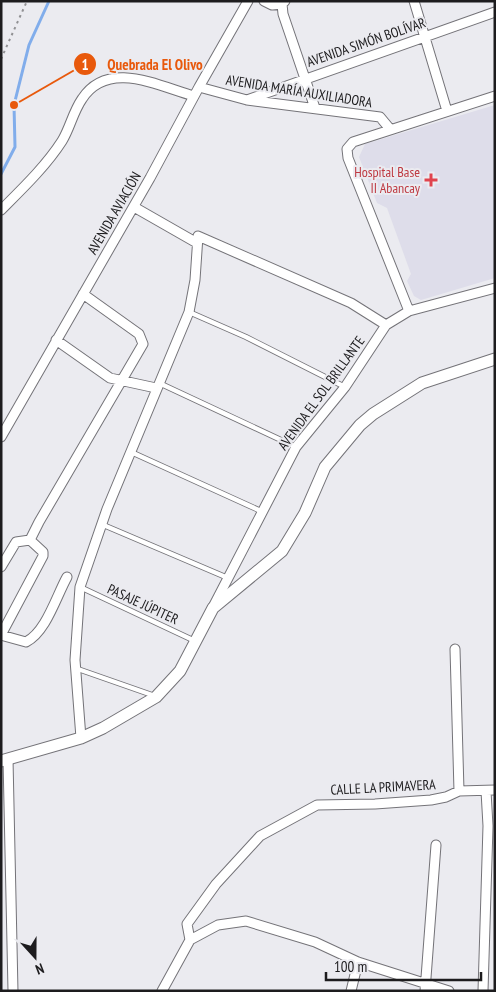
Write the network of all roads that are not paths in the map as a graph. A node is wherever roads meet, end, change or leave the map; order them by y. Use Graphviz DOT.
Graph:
graph roads {
  1 [pos="248,1"];
  2 [pos="264,1"];
  3 [pos="414,1"];
  4 [pos="284,3"];
  5 [pos="495,12"];
  6 [pos="425,36"];
  7 [pos="304,78"];
  8 [pos="199,87"];
  9 [pos="194,96"];
  10 [pos="495,96"];
  11 [pos="247,100"];
  12 [pos="315,108"];
  13 [pos="447,111"];
  14 [pos="390,129"];
  15 [pos="134,207"];
  16 [pos="1,210"];
  17 [pos="197,244"];
  18 [pos="495,288"];
  19 [pos="82,294"];
  20 [pos="409,311"];
  21 [pos="188,312"];
  22 [pos="386,325"];
  23 [pos="56,340"];
  24 [pos="495,359"];
  25 [pos="124,380"];
  26 [pos="157,385"];
  27 [pos="345,387"];
  28 [pos="1,437"];
  29 [pos="296,447"];
  30 [pos="130,452"];
  31 [pos="264,512"];
  32 [pos="101,524"];
  33 [pos="30,540"];
  34 [pos="1,567"];
  35 [pos="67,577"];
  36 [pos="228,578"];
  37 [pos="80,587"];
  38 [pos="212,608"];
  39 [pos="1,635"];
  40 [pos="196,642"];
  41 [pos="454,649"];
  42 [pos="75,668"];
  43 [pos="156,696"];
  44 [pos="81,738"];
  45 [pos="5,760"];
  46 [pos="490,790"];
  47 [pos="459,791"];
  48 [pos="436,845"];
  49 [pos="190,940"];
  50 [pos="358,962"];
  51 [pos="426,988"];
  52 [pos="13,991"];
  53 [pos="162,991"];
  54 [pos="351,991"];
  55 [pos="448,991"];
  56 [pos="482,991"];
  1 -- 8 [label="street, AVENIDA AVIACIÓN"];
  2 -- 4 [label="street"];
  3 -- 6 [label="street"];
  4 -- 7 [label="street"];
  5 -- 6 [label="street, AVENIDA SIMÓN BOLÍVAR"];
  6 -- 7 [label="street, AVENIDA SIMÓN BOLÍVAR"];
  6 -- 13 [label="street"];
  7 -- 11 [label="street, AVENIDA SIMÓN BOLÍVAR"];
  7 -- 12 [label="street"];
  8 -- 9 [label="street, AVENIDA AVIACIÓN"];
  8 -- 11 [label="street, AVENIDA MARÍA AUXILIADORA"];
  9 -- 15 [label="street, AVENIDA AVIACIÓN"];
  9 -- 16 [label="street"];
  10 -- 13 [label="street"];
  11 -- 12 [label="street, AVENIDA MARÍA AUXILIADORA"];
  12 -- 14 [label="street, AVENIDA MARÍA AUXILIADORA"];
  13 -- 14 [label="street"];
  14 -- 20 [label="street"];
  15 -- 17 [label="street"];
  15 -- 19 [label="street, AVENIDA AVIACIÓN"];
  17 -- 21 [label="street"];
  17 -- 22 [label="street"];
  18 -- 20 [label="street, AVENIDA EL SOL BRILLANTE"];
  19 -- 23 [label="street, AVENIDA AVIACIÓN"];
  19 -- 25 [label="street"];
  20 -- 22 [label="street, AVENIDA EL SOL BRILLANTE"];
  21 -- 26 [label="street"];
  21 -- 27 [label="lane"];
  22 -- 27 [label="street, AVENIDA EL SOL BRILLANTE"];
  23 -- 25 [label="street"];
  23 -- 28 [label="street, AVENIDA AVIACIÓN"];
  24 -- 38 [label="street"];
  25 -- 26 [label="street"];
  25 -- 33 [label="street"];
  26 -- 29 [label="lane"];
  26 -- 30 [label="street"];
  27 -- 29 [label="street, AVENIDA EL SOL BRILLANTE"];
  29 -- 31 [label="street, AVENIDA EL SOL BRILLANTE"];
  30 -- 31 [label="lane"];
  30 -- 32 [label="street"];
  31 -- 36 [label="street, AVENIDA EL SOL BRILLANTE"];
  32 -- 36 [label="lane"];
  32 -- 37 [label="street"];
  33 -- 34 [label="street"];
  33 -- 39 [label="street"];
  35 -- 39 [label="street"];
  36 -- 38 [label="street, AVENIDA EL SOL BRILLANTE"];
  37 -- 40 [label="lane, PASAJE JÚPITER"];
  37 -- 42 [label="street"];
  38 -- 40 [label="street"];
  40 -- 43 [label="street"];
  41 -- 47 [label="street"];
  42 -- 43 [label="lane"];
  42 -- 44 [label="street"];
  43 -- 44 [label="street"];
  44 -- 45 [label="street"];
  45 -- 52 [label="street"];
  46 -- 47 [label="street, CALLE LA PRIMAVERA"];
  46 -- 56 [label="street"];
  47 -- 49 [label="street, CALLE LA PRIMAVERA"];
  48 -- 51 [label="street"];
  49 -- 50 [label="street"];
  49 -- 53 [label="street"];
  50 -- 51 [label="street"];
  50 -- 54 [label="street"];
  51 -- 55 [label="street"];
}
